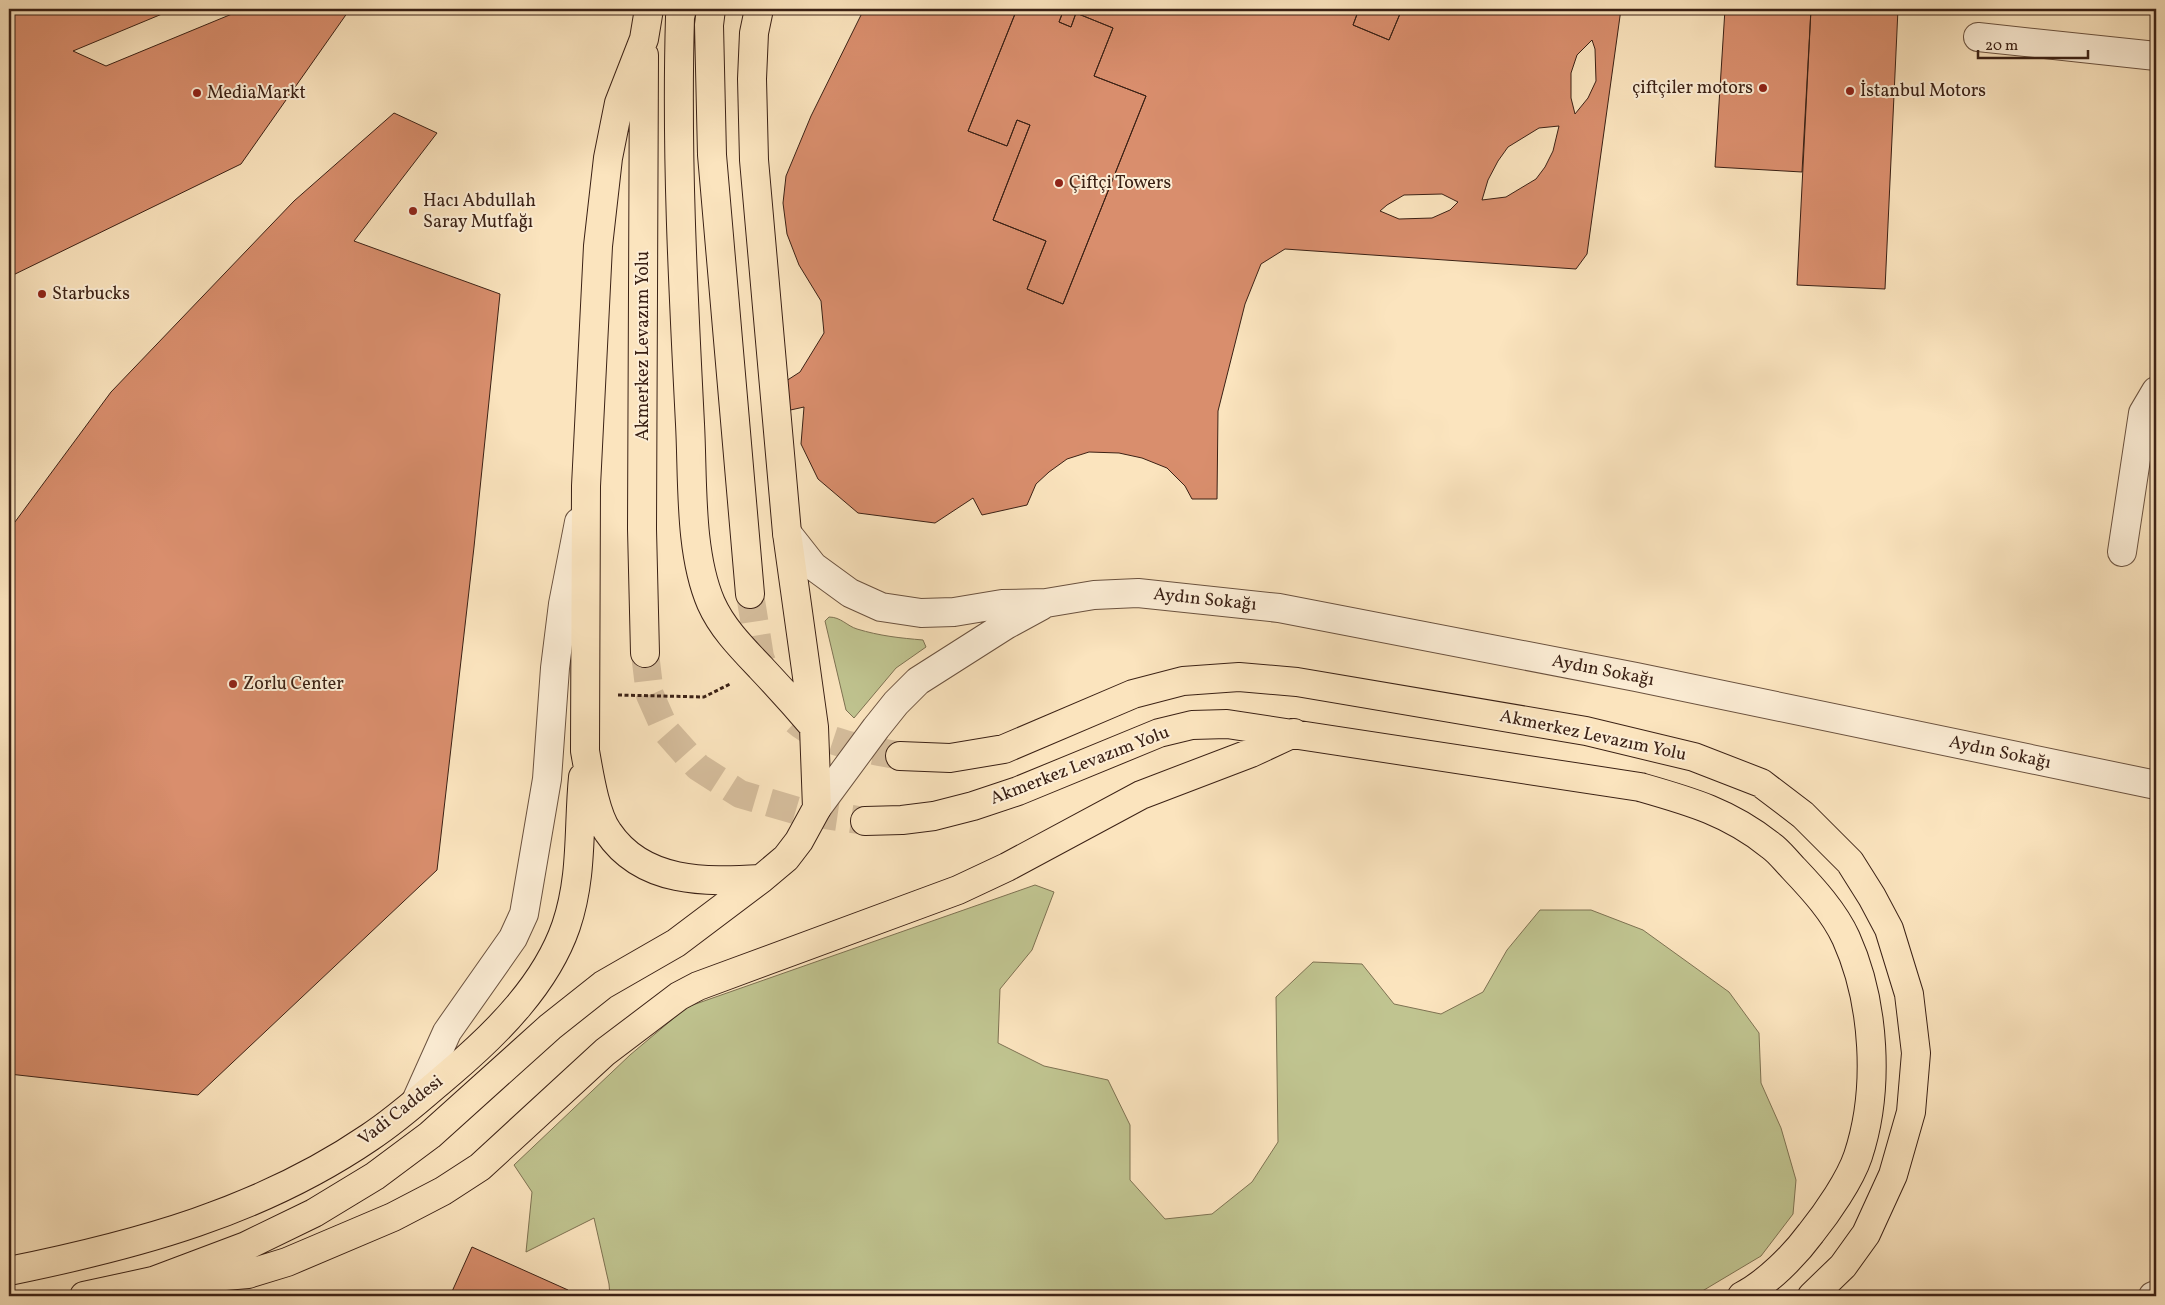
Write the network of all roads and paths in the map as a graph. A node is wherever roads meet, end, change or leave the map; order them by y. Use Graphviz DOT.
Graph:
graph roads {
  1 [pos="649,9"];
  2 [pos="682,9"];
  3 [pos="711,9"];
  4 [pos="759,9"];
  5 [pos="1978,37"];
  6 [pos="644,38"];
  7 [pos="2156,56"];
  8 [pos="2156,390"];
  9 [pos="586,486"];
  10 [pos="787,533"];
  11 [pos="2122,552"];
  12 [pos="750,594"];
  13 [pos="1046,603"];
  14 [pos="645,653"];
  15 [pos="731,684"];
  16 [pos="618,703"];
  17 [pos="814,727"];
  18 [pos="1294,733"];
  19 [pos="585,751"];
  20 [pos="900,756"];
  21 [pos="2156,785"];
  22 [pos="817,808"];
  23 [pos="865,821"];
  24 [pos="761,878"];
  25 [pos="416,1101"];
  26 [pos="9,1271"];
  27 [pos="153,1281"];
  28 [pos="84,1296"];
  29 [pos="1742,1296"];
  30 [pos="1812,1296"];
  1 -- 6 [label="main road"];
  2 -- 17 [label="main road"];
  3 -- 12 [label="main road"];
  4 -- 10 [label="main road"];
  5 -- 7 [label="street"];
  6 -- 9 [label="main road"];
  6 -- 14 [label="main road, Akmerkez Levazım Yolu"];
  8 -- 11 [label="street"];
  9 -- 19 [label="main road"];
  9 -- 25 [label="street"];
  10 -- 13 [label="street, Aydın Sokağı"];
  10 -- 17 [label="main road"];
  13 -- 21 [label="street, Aydın Sokağı"];
  13 -- 22 [label="street, Aydın Sokağı"];
  15 -- 16 [label="path"];
  17 -- 22 [label="main road"];
  18 -- 23 [label="main road, Akmerkez Levazım Yolu"];
  18 -- 27 [label="main road"];
  18 -- 29 [label="main road, Akmerkez Levazım Yolu"];
  19 -- 24 [label="main road"];
  19 -- 25 [label="main road, Vadi Caddesi"];
  20 -- 30 [label="main road, Akmerkez Levazım Yolu"];
  22 -- 24 [label="main road"];
  24 -- 27 [label="main road"];
  25 -- 26 [label="main road, Vadi Caddesi"];
  27 -- 28 [label="main road"];
}
